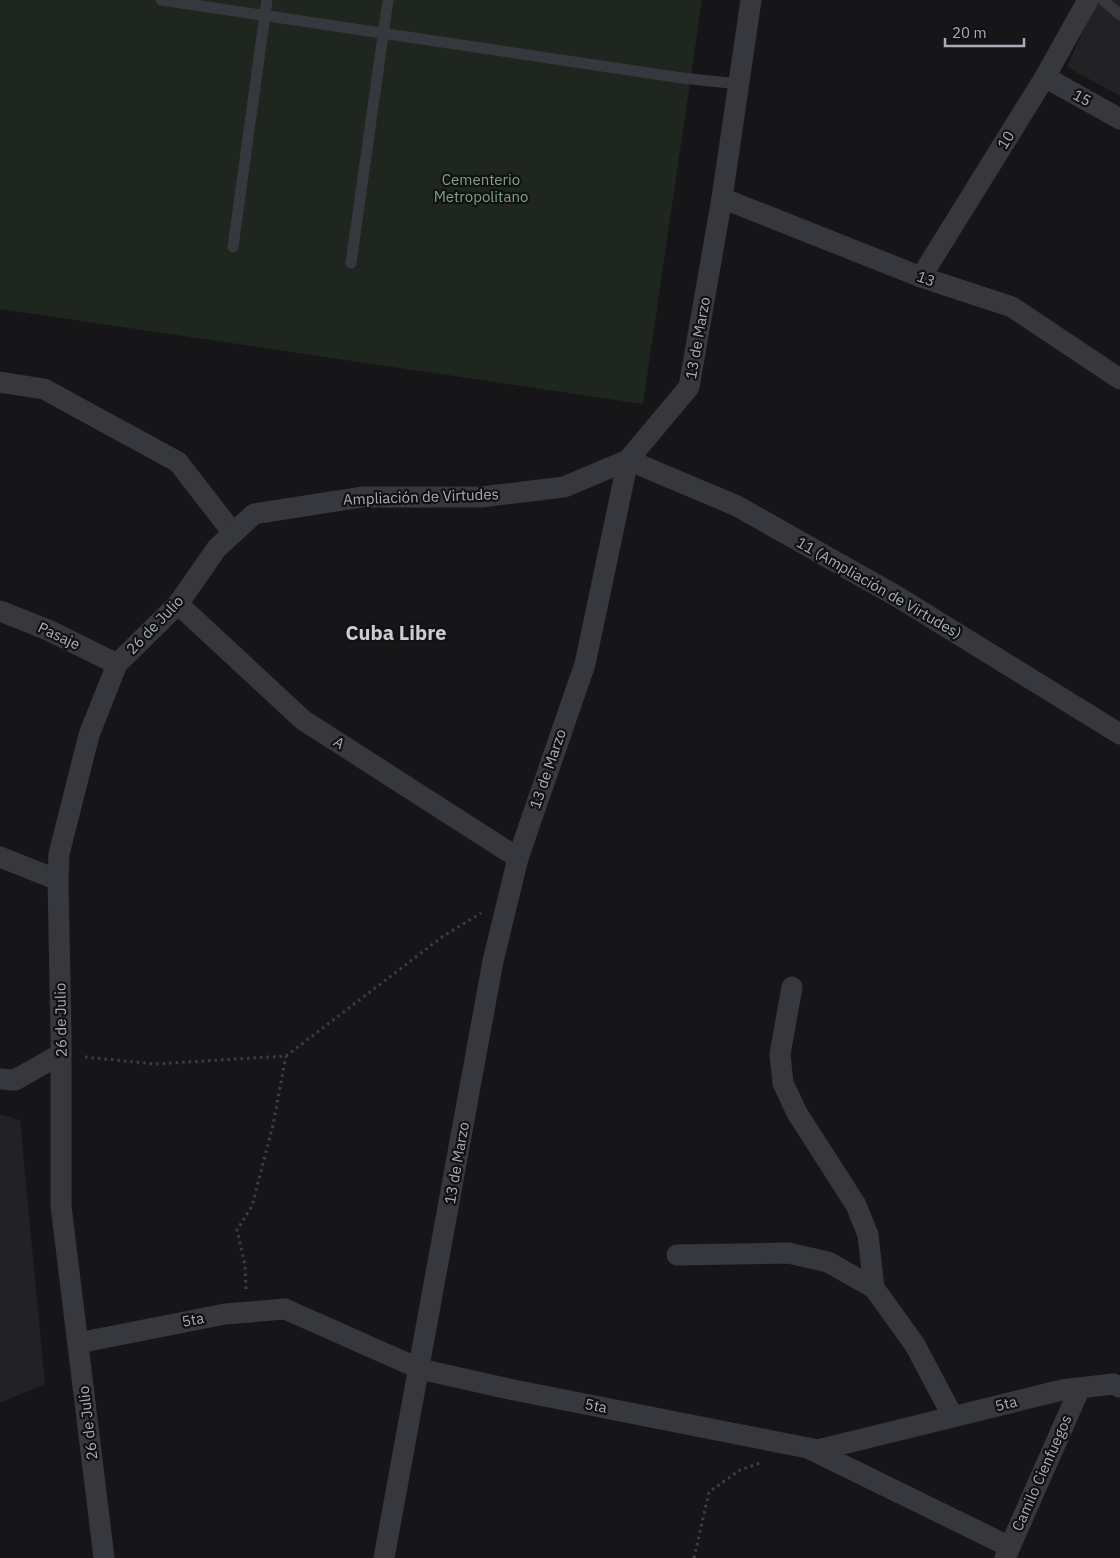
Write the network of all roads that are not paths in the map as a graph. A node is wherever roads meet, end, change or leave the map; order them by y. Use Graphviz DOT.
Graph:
graph roads {
  1 [pos="161,0"];
  2 [pos="267,0"];
  3 [pos="388,0"];
  4 [pos="751,0"];
  5 [pos="1088,0"];
  6 [pos="1103,0"];
  7 [pos="1120,15"];
  8 [pos="265,16"];
  9 [pos="383,33"];
  10 [pos="1045,77"];
  11 [pos="739,84"];
  12 [pos="1120,119"];
  13 [pos="722,198"];
  14 [pos="233,247"];
  15 [pos="351,264"];
  16 [pos="921,277"];
  17 [pos="1120,379"];
  18 [pos="0,382"];
  19 [pos="628,460"];
  20 [pos="233,533"];
  21 [pos="178,604"];
  22 [pos="0,610"];
  23 [pos="117,664"];
  24 [pos="1120,734"];
  25 [pos="0,857"];
  26 [pos="518,858"];
  27 [pos="58,880"];
  28 [pos="792,987"];
  29 [pos="61,1054"];
  30 [pos="0,1079"];
  31 [pos="677,1255"];
  32 [pos="874,1288"];
  33 [pos="78,1343"];
  34 [pos="420,1369"];
  35 [pos="1120,1387"];
  36 [pos="1080,1388"];
  37 [pos="953,1417"];
  38 [pos="807,1448"];
  39 [pos="1007,1552"];
  40 [pos="104,1558"];
  41 [pos="384,1558"];
  1 -- 8 [label="lane"];
  2 -- 8 [label="lane"];
  3 -- 9 [label="lane"];
  4 -- 11 [label="street, 13 de Marzo"];
  5 -- 10 [label="street, 10"];
  6 -- 7 [label="lane"];
  8 -- 9 [label="lane"];
  8 -- 14 [label="lane"];
  9 -- 11 [label="lane"];
  9 -- 15 [label="lane"];
  10 -- 12 [label="street, 15"];
  10 -- 16 [label="street, 10"];
  11 -- 13 [label="street, 13 de Marzo"];
  13 -- 16 [label="street, 13"];
  13 -- 19 [label="street, 13 de Marzo"];
  16 -- 17 [label="street, 13"];
  18 -- 20 [label="street"];
  19 -- 20 [label="street, Ampliación de Virtudes"];
  19 -- 24 [label="street, 11 (Ampliación de Virtudes)"];
  19 -- 26 [label="street, 13 de Marzo"];
  20 -- 21 [label="street, 26 de Julio"];
  21 -- 23 [label="street, 26 de Julio"];
  21 -- 26 [label="street, A"];
  22 -- 23 [label="street, Pasaje"];
  23 -- 27 [label="street, 26 de Julio"];
  25 -- 27 [label="street"];
  26 -- 34 [label="street, 13 de Marzo"];
  27 -- 29 [label="street, 26 de Julio"];
  28 -- 32 [label="street"];
  29 -- 30 [label="street"];
  29 -- 33 [label="street, 26 de Julio"];
  31 -- 32 [label="street"];
  32 -- 37 [label="street"];
  33 -- 34 [label="street, 5ta"];
  33 -- 40 [label="street, 26 de Julio"];
  34 -- 38 [label="street, 5ta"];
  34 -- 41 [label="street, 13 de Marzo"];
  35 -- 36 [label="street, 5ta"];
  36 -- 37 [label="street, 5ta"];
  36 -- 39 [label="street, Camilo Cienfuegos"];
  37 -- 38 [label="street, 5ta"];
  38 -- 39 [label="street"];
}
